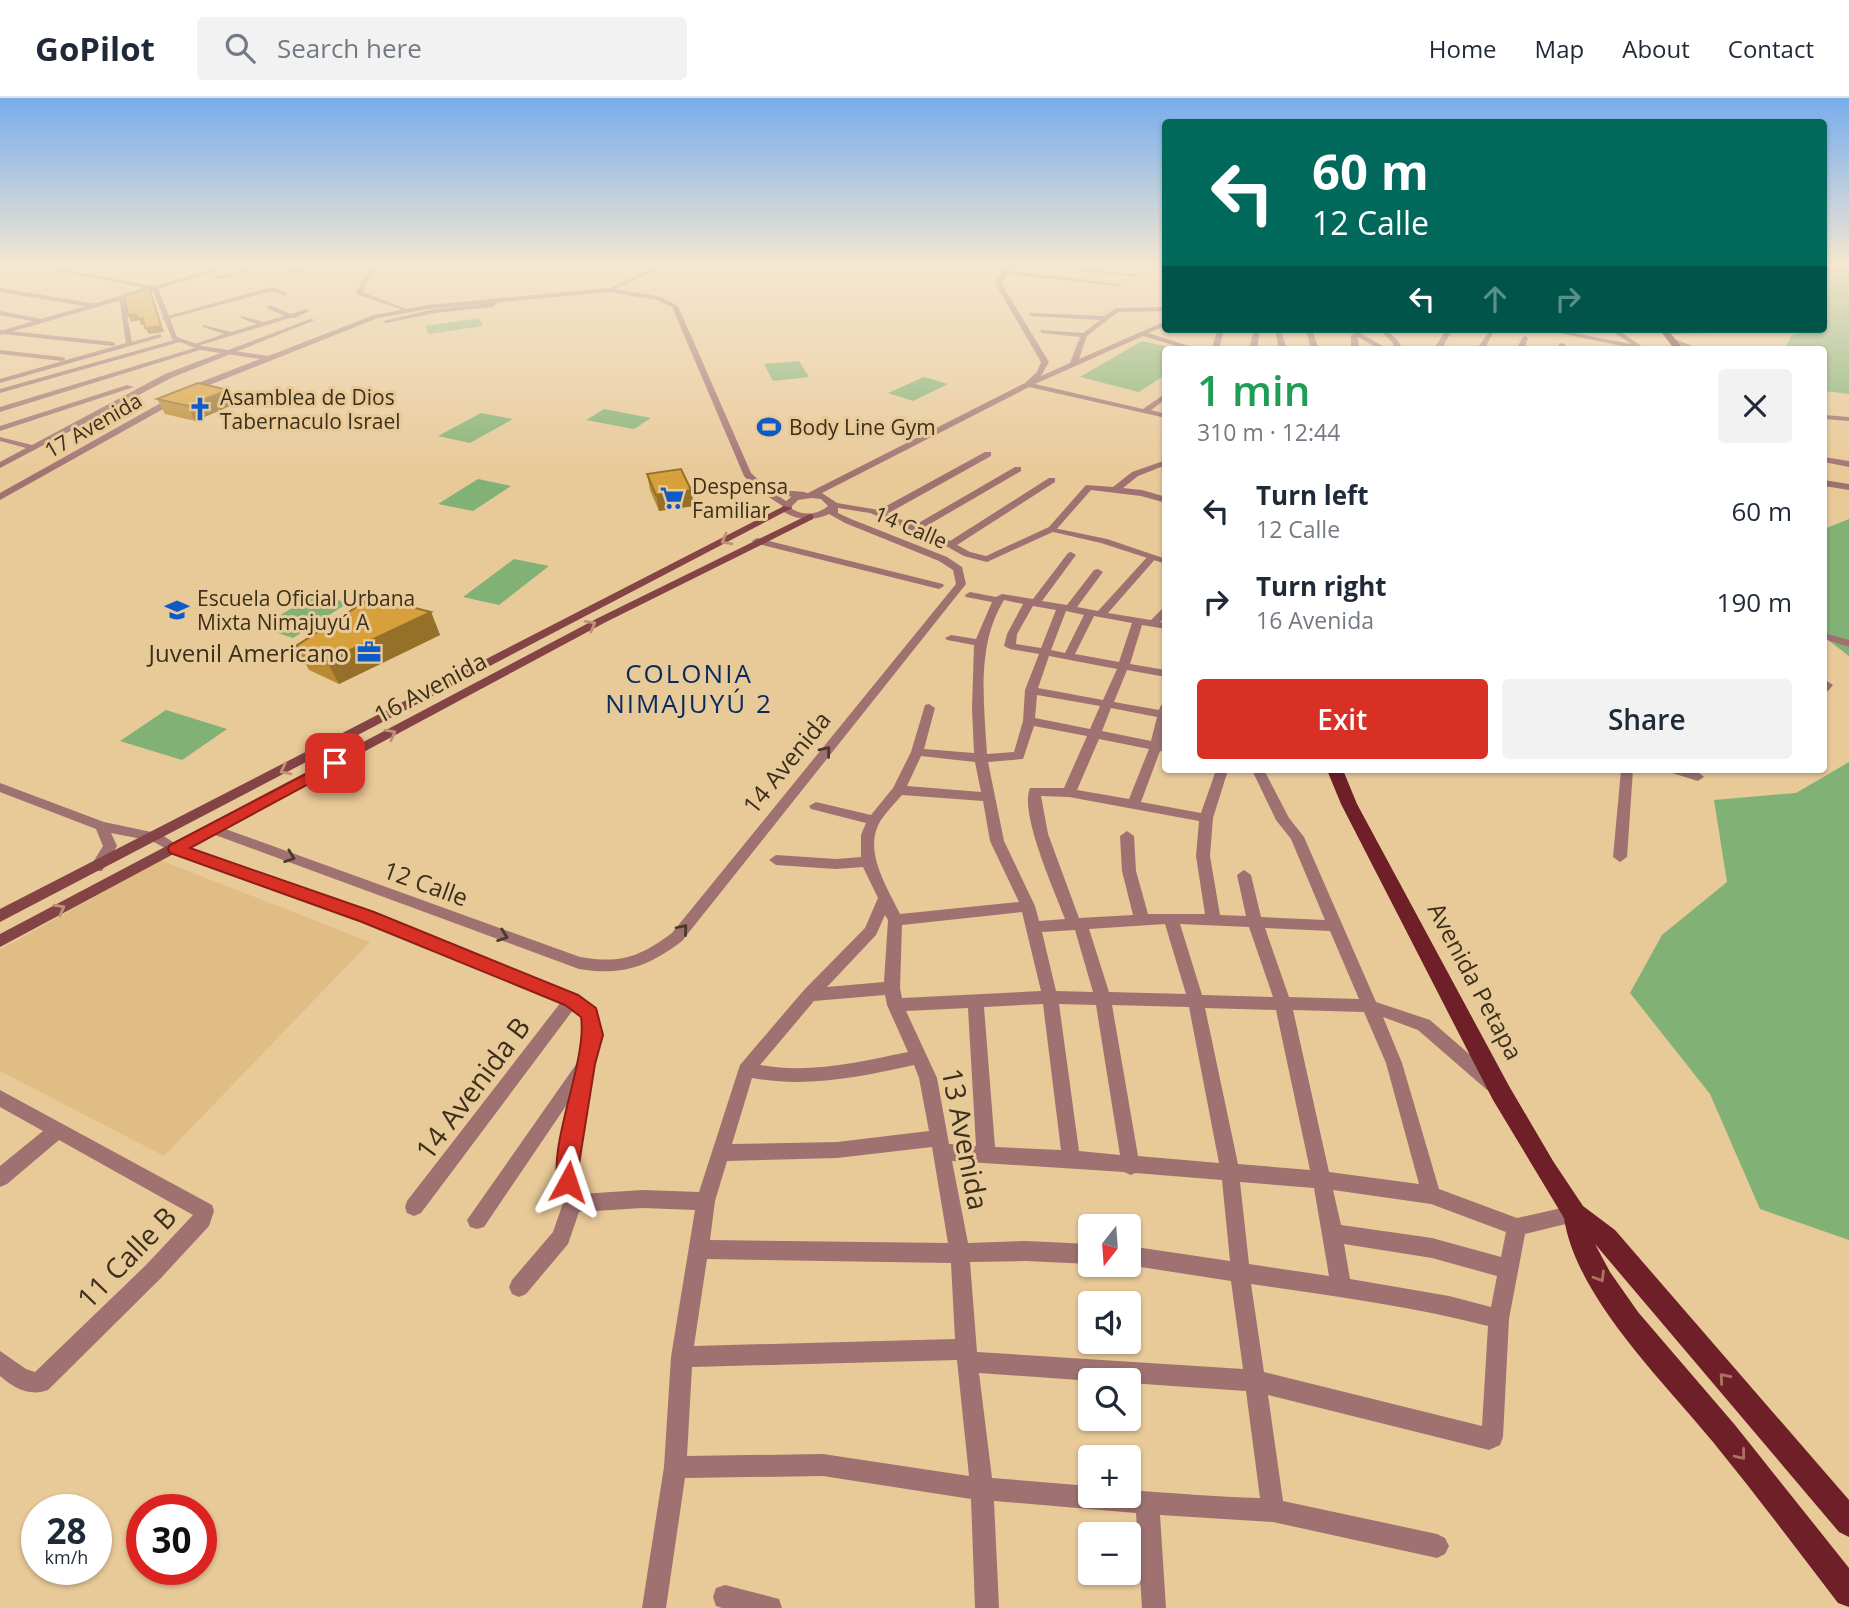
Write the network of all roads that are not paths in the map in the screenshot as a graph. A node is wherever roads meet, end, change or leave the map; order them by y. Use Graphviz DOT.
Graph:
graph roads {
  1 [pos="47,336"];
  2 [pos="124,336"];
  3 [pos="159,336"];
  4 [pos="173,336"];
  5 [pos="225,336"];
  6 [pos="271,336"];
  7 [pos="323,336"];
  8 [pos="688,336"];
  9 [pos="1030,336"];
  10 [pos="1083,336"];
  11 [pos="1134,336"];
  12 [pos="1149,336"];
  13 [pos="1362,336"];
  14 [pos="1580,336"];
  15 [pos="1525,338"];
  16 [pos="178,341"];
  17 [pos="125,344"];
  18 [pos="1184,346"];
  19 [pos="1379,346"];
  20 [pos="1522,346"];
  21 [pos="1627,346"];
  22 [pos="197,347"];
  23 [pos="0,352"];
  24 [pos="230,353"];
  25 [pos="267,358"];
  26 [pos="71,359"];
  27 [pos="1074,363"];
  28 [pos="0,372"];
  29 [pos="21,374"];
  30 [pos="168,376"];
  31 [pos="0,381"];
  32 [pos="1028,385"];
  33 [pos="0,391"];
  34 [pos="1162,398"];
  35 [pos="0,410"];
  36 [pos="1145,411"];
  37 [pos="1162,415"];
  38 [pos="1827,417"];
  39 [pos="1849,419"];
  40 [pos="0,429"];
  41 [pos="0,439"];
  42 [pos="32,447"];
  43 [pos="988,454"];
  44 [pos="1827,460"];
  45 [pos="1162,464"];
  46 [pos="1849,464"];
  47 [pos="0,465"];
  48 [pos="1018,469"];
  49 [pos="847,475"];
  50 [pos="1052,480"];
  51 [pos="1827,483"];
  52 [pos="1849,487"];
  53 [pos="761,488"];
  54 [pos="1116,489"];
  55 [pos="808,495"];
  56 [pos="0,497"];
  57 [pos="1162,499"];
  58 [pos="832,504"];
  59 [pos="787,507"];
  60 [pos="879,514"];
  61 [pos="813,516"];
  62 [pos="844,520"];
  63 [pos="1052,528"];
  64 [pos="915,529"];
  65 [pos="757,541"];
  66 [pos="950,545"];
  67 [pos="1071,555"];
  68 [pos="1152,557"];
  69 [pos="1162,561"];
  70 [pos="958,569"];
  71 [pos="1098,572"];
  72 [pos="939,586"];
  73 [pos="970,595"];
  74 [pos="998,600"];
  75 [pos="1034,602"];
  76 [pos="1066,608"];
  77 [pos="1095,613"];
  78 [pos="1162,613"];
  79 [pos="1138,622"];
  80 [pos="1153,624"];
  81 [pos="1162,625"];
  82 [pos="1827,637"];
  83 [pos="951,638"];
  84 [pos="980,643"];
  85 [pos="1849,644"];
  86 [pos="1043,652"];
  87 [pos="1069,656"];
  88 [pos="1123,667"];
  89 [pos="1162,673"];
  90 [pos="1031,690"];
  91 [pos="1107,704"];
  92 [pos="929,708"];
  93 [pos="1162,712"];
  94 [pos="1028,721"];
  95 [pos="1094,734"];
  96 [pos="1161,747"];
  97 [pos="917,752"];
  98 [pos="981,758"];
  99 [pos="1221,773"];
  100 [pos="1260,773"];
  101 [pos="1336,773"];
  102 [pos="1627,773"];
  103 [pos="1686,773"];
  104 [pos="1698,777"];
  105 [pos="0,787"];
  106 [pos="899,790"];
  107 [pos="1069,793"];
  108 [pos="989,797"];
  109 [pos="816,806"];
  110 [pos="1133,806"];
  111 [pos="1206,818"];
  112 [pos="874,820"];
  113 [pos="101,826"];
  114 [pos="212,829"];
  115 [pos="1127,836"];
  116 [pos="156,837"];
  117 [pos="176,849"];
  118 [pos="1620,857"];
  119 [pos="776,860"];
  120 [pos="869,861"];
  121 [pos="97,867"];
  122 [pos="1244,875"];
  123 [pos="884,900"];
  124 [pos="1028,906"];
  125 [pos="0,916"];
  126 [pos="1171,918"];
  127 [pos="1213,918"];
  128 [pos="1142,919"];
  129 [pos="895,920"];
  130 [pos="1255,922"];
  131 [pos="1077,923"];
  132 [pos="1337,926"];
  133 [pos="1034,927"];
  134 [pos="0,941"];
  135 [pos="627,966"];
  136 [pos="810,995"];
  137 [pos="894,996"];
  138 [pos="1050,997"];
  139 [pos="1103,997"];
  140 [pos="1195,999"];
  141 [pos="572,1000"];
  142 [pos="976,1001"];
  143 [pos="1283,1003"];
  144 [pos="1369,1006"];
  145 [pos="920,1057"];
  146 [pos="585,1064"];
  147 [pos="746,1070"];
  148 [pos="1502,1093"];
  149 [pos="0,1098"];
  150 [pos="57,1131"];
  151 [pos="939,1145"];
  152 [pos="720,1153"];
  153 [pos="986,1154"];
  154 [pos="1071,1159"];
  155 [pos="1131,1166"];
  156 [pos="1230,1172"];
  157 [pos="0,1178"];
  158 [pos="1322,1180"];
  159 [pos="1431,1195"];
  160 [pos="706,1200"];
  161 [pos="572,1203"];
  162 [pos="414,1208"];
  163 [pos="1575,1214"];
  164 [pos="477,1220"];
  165 [pos="1517,1227"];
  166 [pos="1333,1233"];
  167 [pos="699,1249"];
  168 [pos="960,1253"];
  169 [pos="1078,1253"];
  170 [pos="1141,1258"];
  171 [pos="1508,1269"];
  172 [pos="1240,1274"];
  173 [pos="519,1287"];
  174 [pos="1341,1289"];
  175 [pos="1499,1319"];
  176 [pos="967,1356"];
  177 [pos="682,1357"];
  178 [pos="0,1362"];
  179 [pos="1256,1381"];
  180 [pos="675,1466"];
  181 [pos="982,1489"];
  182 [pos="1147,1501"];
  183 [pos="1273,1510"];
  184 [pos="1849,1522"];
  185 [pos="1437,1545"];
  186 [pos="1849,1592"];
  187 [pos="725,1597"];
  188 [pos="654,1608"];
  189 [pos="770,1608"];
  190 [pos="987,1608"];
  191 [pos="1154,1608"];
  1 -- 17 [label="street"];
  2 -- 17 [label="street"];
  3 -- 17 [label="street"];
  4 -- 16 [label="street"];
  5 -- 22 [label="street"];
  6 -- 24 [label="street"];
  7 -- 25 [label="street, 17 Avenida"];
  8 -- 53 [label="street"];
  9 -- 32 [label="street"];
  10 -- 27 [label="street"];
  11 -- 27 [label="street"];
  12 -- 18 [label="street"];
  13 -- 19 [label="street"];
  14 -- 21 [label="street"];
  15 -- 20 [label="street"];
  16 -- 22 [label="street"];
  16 -- 33 [label="street"];
  17 -- 26 [label="street"];
  22 -- 24 [label="street"];
  22 -- 35 [label="street"];
  23 -- 26 [label="street"];
  24 -- 25 [label="street"];
  24 -- 30 [label="street"];
  25 -- 56 [label="street, 17 Avenida"];
  26 -- 29 [label="street"];
  27 -- 32 [label="street"];
  28 -- 29 [label="street"];
  29 -- 31 [label="street"];
  30 -- 40 [label="street"];
  30 -- 42 [label="street"];
  32 -- 36 [label="street"];
  32 -- 49 [label="street"];
  34 -- 36 [label="street"];
  36 -- 37 [label="street"];
  38 -- 39 [label="street"];
  41 -- 42 [label="street"];
  42 -- 47 [label="street"];
  43 -- 60 [label="street"];
  44 -- 46 [label="street"];
  45 -- 54 [label="street"];
  48 -- 64 [label="street"];
  49 -- 55 [label="street"];
  49 -- 58 [label="street"];
  50 -- 66 [label="street"];
  51 -- 52 [label="street"];
  53 -- 55 [label="street"];
  53 -- 59 [label="street, 14 Calle"];
  54 -- 57 [label="street"];
  54 -- 63 [label="street"];
  55 -- 58 [label="street"];
  55 -- 59 [label="street"];
  58 -- 60 [label="street"];
  58 -- 61 [label="street"];
  58 -- 62 [label="street, 14 Calle"];
  59 -- 61 [label="street, 14 Calle"];
  59 -- 116 [label="main road, 16 Avenida, one-way"];
  60 -- 64 [label="street"];
  61 -- 62 [label="street, 14 Calle"];
  61 -- 65 [label="main road, 16 Avenida"];
  62 -- 70 [label="street, 14 Calle"];
  63 -- 66 [label="street"];
  63 -- 68 [label="street"];
  64 -- 66 [label="street"];
  65 -- 72 [label="street"];
  114 -- 65 [label="main road, 16 Avenida, one-way"];
  67 -- 75 [label="street"];
  68 -- 69 [label="street"];
  68 -- 77 [label="street"];
  135 -- 70 [label="street, 14 Avenida, one-way"];
  71 -- 76 [label="street"];
  73 -- 74 [label="street"];
  74 -- 75 [label="street"];
  74 -- 84 [label="street"];
  75 -- 76 [label="street"];
  75 -- 86 [label="street"];
  76 -- 77 [label="street"];
  76 -- 86 [label="street"];
  77 -- 79 [label="street"];
  77 -- 87 [label="street"];
  78 -- 80 [label="street"];
  79 -- 80 [label="street"];
  79 -- 88 [label="street"];
  80 -- 81 [label="street"];
  82 -- 85 [label="street"];
  83 -- 84 [label="street"];
  84 -- 98 [label="street"];
  86 -- 87 [label="street"];
  86 -- 90 [label="street"];
  87 -- 88 [label="street"];
  88 -- 89 [label="street"];
  88 -- 91 [label="street"];
  90 -- 91 [label="street"];
  90 -- 94 [label="street"];
  91 -- 93 [label="street"];
  91 -- 95 [label="street"];
  92 -- 97 [label="street"];
  94 -- 95 [label="street"];
  94 -- 98 [label="street"];
  95 -- 96 [label="street"];
  95 -- 107 [label="street"];
  96 -- 110 [label="street"];
  97 -- 98 [label="street"];
  97 -- 106 [label="street"];
  98 -- 108 [label="street"];
  99 -- 111 [label="street"];
  100 -- 132 [label="street"];
  101 -- 148 [label="main road, Avenida Petapa"];
  102 -- 118 [label="street"];
  103 -- 104 [label="street"];
  105 -- 113 [label="street"];
  106 -- 108 [label="street"];
  106 -- 112 [label="street"];
  107 -- 110 [label="street"];
  107 -- 131 [label="street"];
  108 -- 124 [label="street"];
  109 -- 112 [label="street"];
  110 -- 111 [label="street"];
  111 -- 127 [label="street"];
  112 -- 120 [label="street"];
  113 -- 116 [label="street"];
  113 -- 121 [label="street"];
  114 -- 117 [label="main road, 16 Avenida"];
  114 -- 135 [label="street, 12 Calle, one-way"];
  115 -- 128 [label="street"];
  116 -- 117 [label="street"];
  116 -- 121 [label="main road, 16 Avenida"];
  134 -- 117 [label="main road, 16 Avenida, one-way"];
  117 -- 141 [label="street"];
  119 -- 120 [label="street"];
  120 -- 123 [label="street"];
  121 -- 125 [label="main road, 16 Avenida"];
  122 -- 130 [label="street"];
  123 -- 129 [label="street"];
  123 -- 136 [label="street"];
  124 -- 129 [label="street"];
  124 -- 133 [label="street"];
  126 -- 127 [label="street"];
  126 -- 128 [label="street"];
  126 -- 140 [label="street"];
  127 -- 130 [label="street"];
  128 -- 131 [label="street"];
  129 -- 137 [label="street, 13 Avenida"];
  130 -- 132 [label="street"];
  130 -- 143 [label="street"];
  131 -- 133 [label="street"];
  131 -- 139 [label="street"];
  132 -- 144 [label="street"];
  133 -- 138 [label="street"];
  136 -- 137 [label="street"];
  136 -- 147 [label="street"];
  137 -- 142 [label="street"];
  137 -- 145 [label="street, 13 Avenida"];
  138 -- 139 [label="street"];
  138 -- 142 [label="street"];
  138 -- 154 [label="street"];
  139 -- 140 [label="street"];
  139 -- 155 [label="street"];
  140 -- 143 [label="street"];
  140 -- 156 [label="street"];
  141 -- 146 [label="street"];
  141 -- 162 [label="street, 14 Avenida B"];
  142 -- 153 [label="street"];
  143 -- 144 [label="street"];
  143 -- 158 [label="street"];
  144 -- 148 [label="street"];
  144 -- 159 [label="street"];
  145 -- 147 [label="street"];
  145 -- 151 [label="street, 13 Avenida"];
  146 -- 161 [label="street"];
  146 -- 164 [label="street"];
  147 -- 152 [label="street"];
  148 -- 163 [label="main road, Avenida Petapa"];
  149 -- 150 [label="street, 11 Calle B"];
  150 -- 157 [label="street"];
  150 -- 178 [label="street, 11 Calle B"];
  151 -- 152 [label="street"];
  151 -- 153 [label="street"];
  151 -- 168 [label="street, 13 Avenida"];
  152 -- 160 [label="street"];
  153 -- 154 [label="street"];
  154 -- 155 [label="street"];
  155 -- 156 [label="street"];
  156 -- 158 [label="street"];
  156 -- 172 [label="street"];
  158 -- 159 [label="street"];
  158 -- 166 [label="street"];
  159 -- 165 [label="street"];
  160 -- 161 [label="street"];
  160 -- 167 [label="street"];
  161 -- 173 [label="street"];
  163 -- 165 [label="street"];
  184 -- 163 [label="main road, Avenida Petapa, one-way"];
  163 -- 186 [label="main road, Avenida Petapa, one-way"];
  165 -- 171 [label="street"];
  166 -- 171 [label="street"];
  166 -- 174 [label="street"];
  167 -- 168 [label="street"];
  167 -- 177 [label="street"];
  168 -- 169 [label="street"];
  168 -- 176 [label="street, 13 Avenida"];
  170 -- 172 [label="street"];
  171 -- 175 [label="street"];
  172 -- 174 [label="street"];
  172 -- 179 [label="street"];
  174 -- 175 [label="street"];
  175 -- 179 [label="street"];
  176 -- 177 [label="street"];
  176 -- 179 [label="street"];
  176 -- 181 [label="street, 13 Avenida"];
  177 -- 180 [label="street"];
  179 -- 183 [label="street"];
  180 -- 181 [label="street"];
  180 -- 188 [label="street"];
  181 -- 182 [label="street"];
  181 -- 190 [label="street, 13 Avenida"];
  182 -- 183 [label="street"];
  182 -- 191 [label="street"];
  183 -- 185 [label="street"];
  187 -- 189 [label="street"];
}
